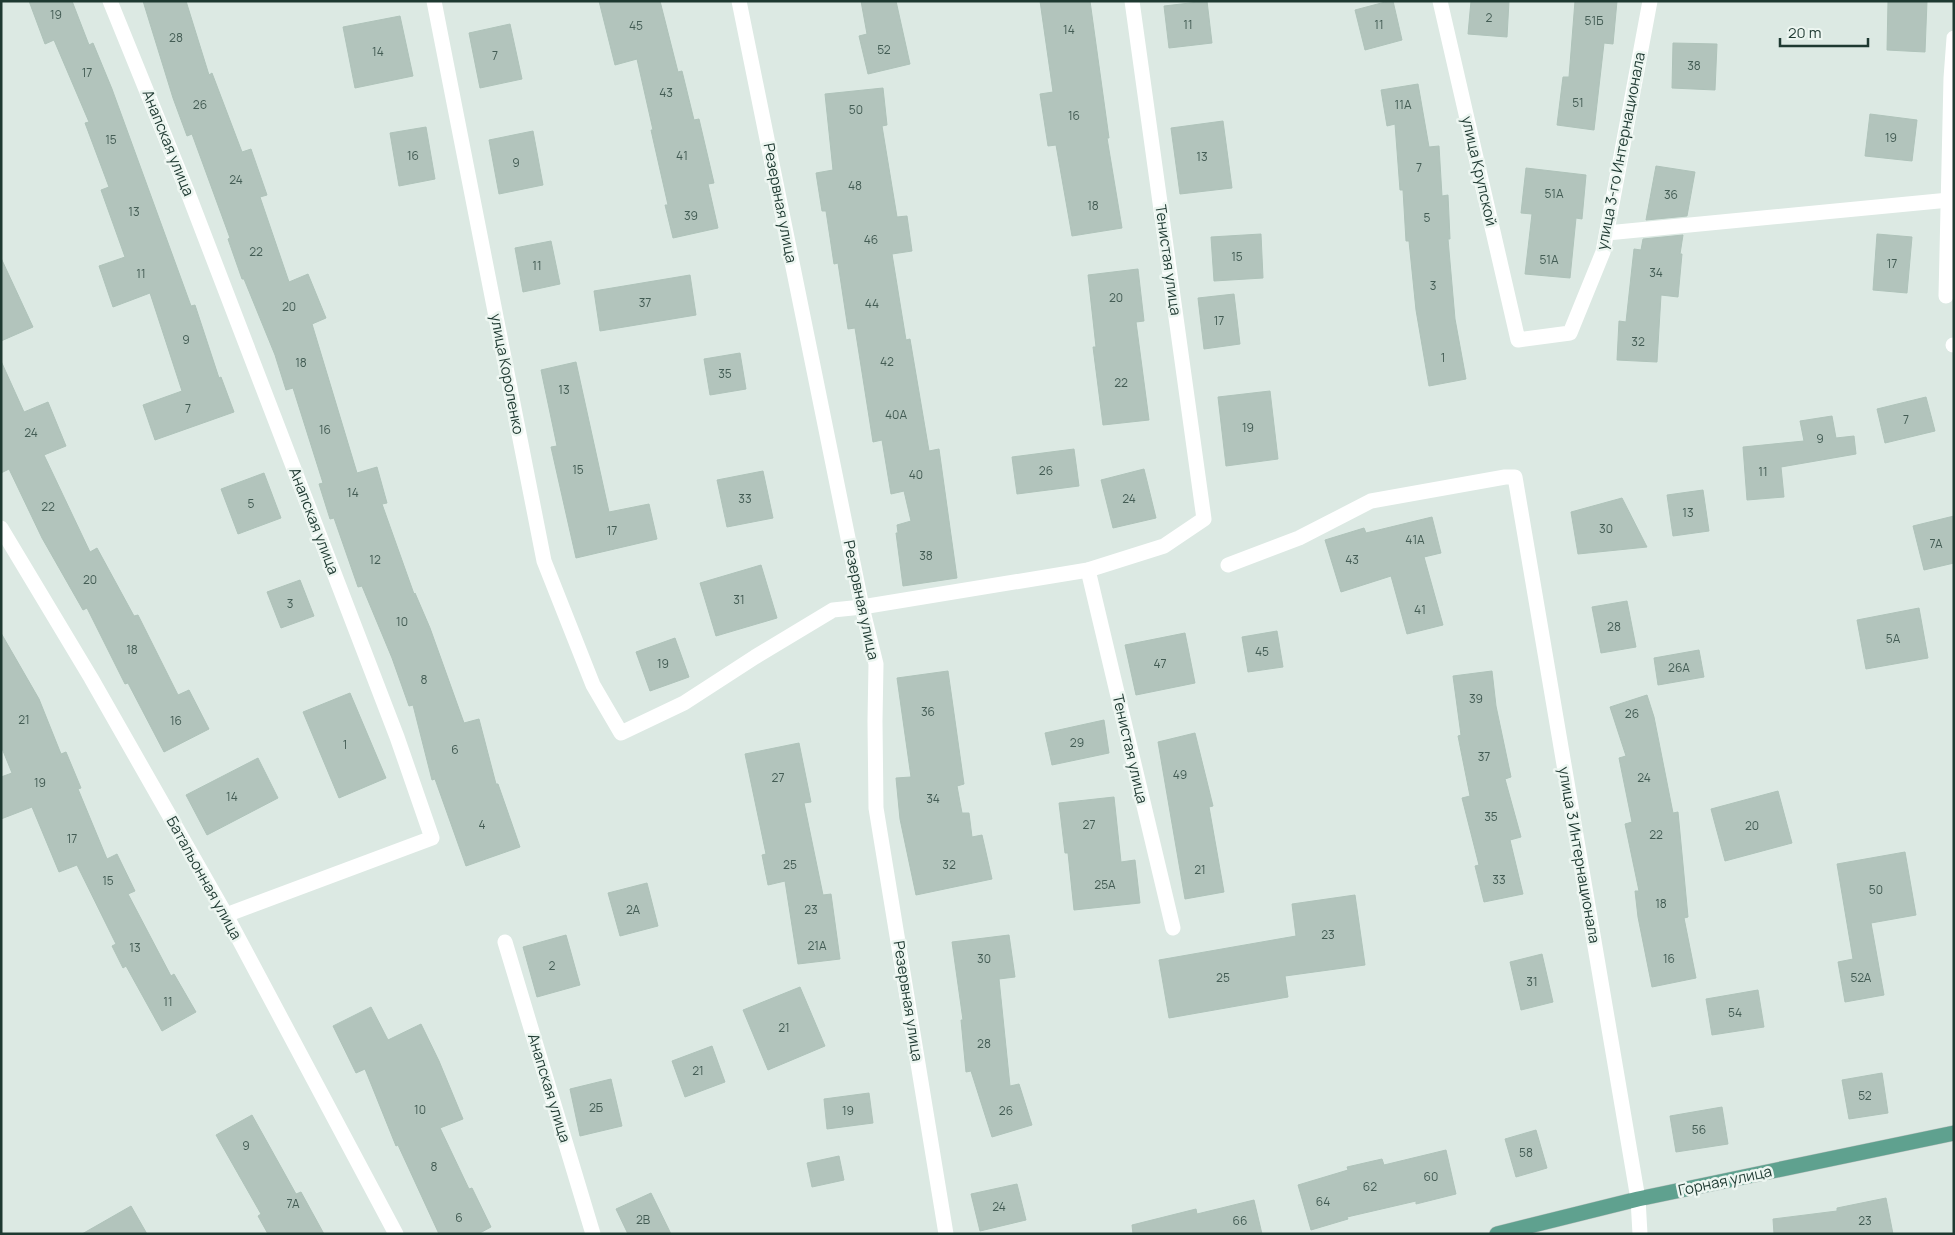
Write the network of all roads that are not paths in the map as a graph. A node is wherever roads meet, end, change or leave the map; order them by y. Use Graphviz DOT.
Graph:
graph roads {
  1 [pos="110,1"];
  2 [pos="434,1"];
  3 [pos="739,1"];
  4 [pos="1132,1"];
  5 [pos="1440,1"];
  6 [pos="1650,1"];
  7 [pos="1954,38"];
  8 [pos="1949,200"];
  9 [pos="1607,233"];
  10 [pos="1946,296"];
  11 [pos="1518,340"];
  12 [pos="1,528"];
  13 [pos="1228,564"];
  14 [pos="1088,570"];
  15 [pos="862,608"];
  16 [pos="226,915"];
  17 [pos="1173,928"];
  18 [pos="505,942"];
  19 [pos="1954,1133"];
  20 [pos="1638,1199"];
  21 [pos="396,1234"];
  22 [pos="593,1234"];
  23 [pos="946,1234"];
  24 [pos="1497,1234"];
  25 [pos="1640,1234"];
  1 -- 16 [label="street, Анапская улица"];
  2 -- 15 [label="street, улица Короленко"];
  3 -- 15 [label="street, Резервная улица"];
  4 -- 14 [label="street, Тенистая улица"];
  5 -- 11 [label="street, улица Крупской"];
  6 -- 9 [label="street, улица 3-го Интернационала"];
  7 -- 8 [label="street"];
  8 -- 9 [label="street"];
  8 -- 10 [label="street"];
  9 -- 11 [label="street, улица 3-го Интернационала"];
  12 -- 16 [label="street, Батальонная улица"];
  13 -- 20 [label="street, улица 3 Интернационала"];
  14 -- 15 [label="street"];
  14 -- 17 [label="street, Тенистая улица"];
  15 -- 23 [label="street, Резервная улица"];
  16 -- 21 [label="street, Батальонная улица"];
  18 -- 22 [label="street, Анапская улица"];
  19 -- 20 [label="main road, Горная улица"];
  20 -- 24 [label="main road, Горная улица"];
  20 -- 25 [label="street, улица 3 Интернационала"];
}
